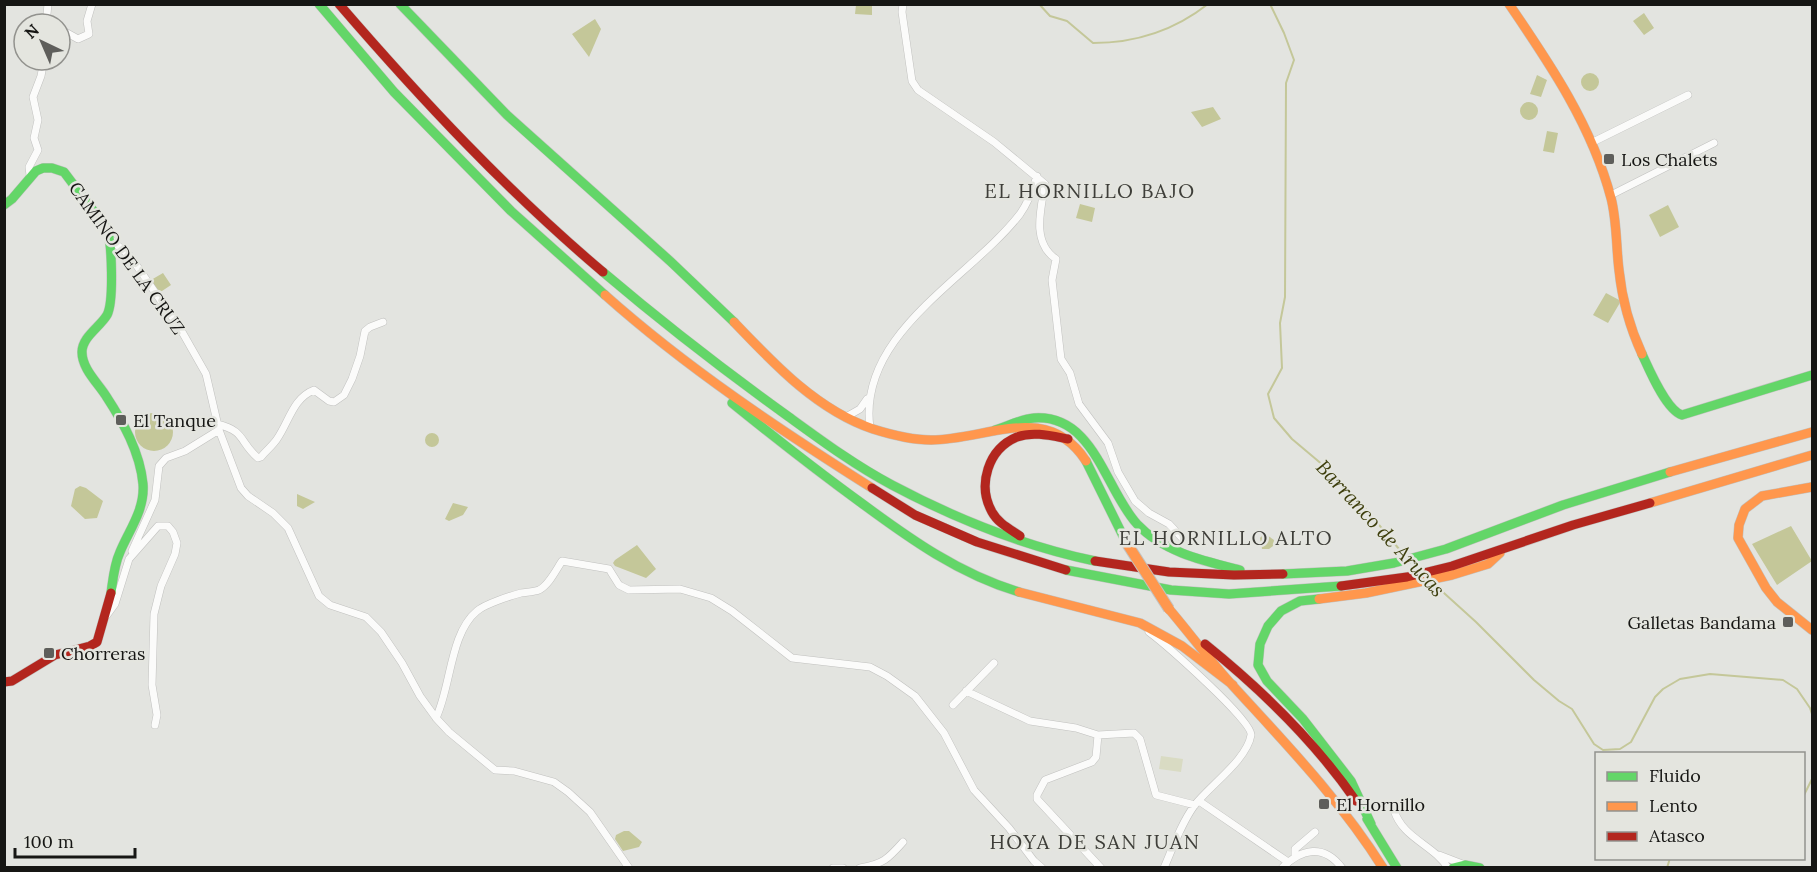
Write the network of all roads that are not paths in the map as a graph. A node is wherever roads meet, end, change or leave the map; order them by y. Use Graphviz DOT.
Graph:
graph roads {
  1 [pos="92,4"];
  2 [pos="319,4"];
  3 [pos="339,4"];
  4 [pos="400,4"];
  5 [pos="903,4"];
  6 [pos="1509,4"];
  7 [pos="72,36"];
  8 [pos="41,72"];
  9 [pos="1688,94"];
  10 [pos="1592,143"];
  11 [pos="1714,143"];
  12 [pos="30,175"];
  13 [pos="1037,176"];
  14 [pos="1611,195"];
  15 [pos="4,205"];
  16 [pos="111,240"];
  17 [pos="383,322"];
  18 [pos="679,357"];
  19 [pos="1811,378"];
  20 [pos="869,397"];
  21 [pos="846,417"];
  22 [pos="218,427"];
  23 [pos="870,428"];
  24 [pos="995,430"];
  25 [pos="1812,432"];
  26 [pos="1068,439"];
  27 [pos="1812,455"];
  28 [pos="1812,487"];
  29 [pos="1183,539"];
  30 [pos="1040,547"];
  31 [pos="129,559"];
  32 [pos="1262,575"];
  33 [pos="1324,594"];
  34 [pos="104,618"];
  35 [pos="1135,622"];
  36 [pos="1812,630"];
  37 [pos="1190,633"];
  38 [pos="994,663"];
  39 [pos="4,682"];
  40 [pos="1233,685"];
  41 [pos="966,691"];
  42 [pos="953,705"];
  43 [pos="436,718"];
  44 [pos="155,725"];
  45 [pos="1098,735"];
  46 [pos="1197,803"];
  47 [pos="1399,805"];
  48 [pos="1371,824"];
  49 [pos="1315,832"];
  50 [pos="903,842"];
  51 [pos="1439,855"];
  52 [pos="1295,856"];
  53 [pos="888,859"];
  54 [pos="1285,865"];
  55 [pos="1465,865"];
  56 [pos="629,867"];
  57 [pos="833,867"];
  58 [pos="843,867"];
  59 [pos="860,867"];
  60 [pos="890,867"];
  61 [pos="1042,867"];
  62 [pos="1101,867"];
  63 [pos="1164,867"];
  64 [pos="1342,867"];
  65 [pos="1383,867"];
  66 [pos="1397,867"];
  67 [pos="1448,867"];
  68 [pos="1453,867"];
  69 [pos="1480,867"];
  1 -- 7 [label="street"];
  2 -- 18 [label="main road"];
  3 -- 30 [label="main road"];
  4 -- 21 [label="main road"];
  5 -- 13 [label="street"];
  6 -- 10 [label="main road"];
  8 -- 12 [label="street"];
  9 -- 10 [label="street"];
  10 -- 14 [label="main road"];
  11 -- 14 [label="street"];
  12 -- 15 [label="main road"];
  12 -- 16 [label="main road, CAMINO DE LA CRUZ"];
  13 -- 20 [label="street"];
  13 -- 29 [label="street"];
  14 -- 19 [label="main road"];
  16 -- 22 [label="street, CAMINO DE LA CRUZ"];
  16 -- 34 [label="main road"];
  17 -- 22 [label="street"];
  18 -- 33 [label="main road"];
  18 -- 35 [label="main road"];
  20 -- 21 [label="street"];
  20 -- 23 [label="street"];
  21 -- 23 [label="main road"];
  22 -- 31 [label="street"];
  22 -- 43 [label="street, CAMINO DE LA CRUZ"];
  23 -- 24 [label="main road"];
  24 -- 26 [label="main road"];
  24 -- 32 [label="main road"];
  25 -- 32 [label="main road"];
  26 -- 30 [label="main road"];
  26 -- 37 [label="main road, bridge"];
  27 -- 33 [label="main road"];
  28 -- 36 [label="main road"];
  30 -- 32 [label="main road"];
  31 -- 34 [label="street"];
  31 -- 44 [label="street"];
  33 -- 48 [label="main road"];
  34 -- 39 [label="main road"];
  35 -- 40 [label="main road"];
  35 -- 46 [label="street"];
  37 -- 40 [label="main road"];
  37 -- 48 [label="main road"];
  38 -- 41 [label="street"];
  40 -- 65 [label="main road"];
  41 -- 42 [label="street"];
  41 -- 45 [label="street"];
  43 -- 56 [label="street, CAMINO DE LA CRUZ"];
  43 -- 61 [label="street"];
  45 -- 46 [label="street"];
  45 -- 62 [label="street"];
  46 -- 54 [label="street"];
  46 -- 63 [label="street"];
  47 -- 51 [label="street"];
  48 -- 66 [label="main road"];
  49 -- 52 [label="street"];
  50 -- 53 [label="street"];
  51 -- 55 [label="street"];
  51 -- 67 [label="street"];
  52 -- 54 [label="street"];
  52 -- 64 [label="street"];
  53 -- 59 [label="street"];
  53 -- 60 [label="street"];
  55 -- 68 [label="main road"];
  55 -- 69 [label="main road"];
  57 -- 58 [label="street"];
}
